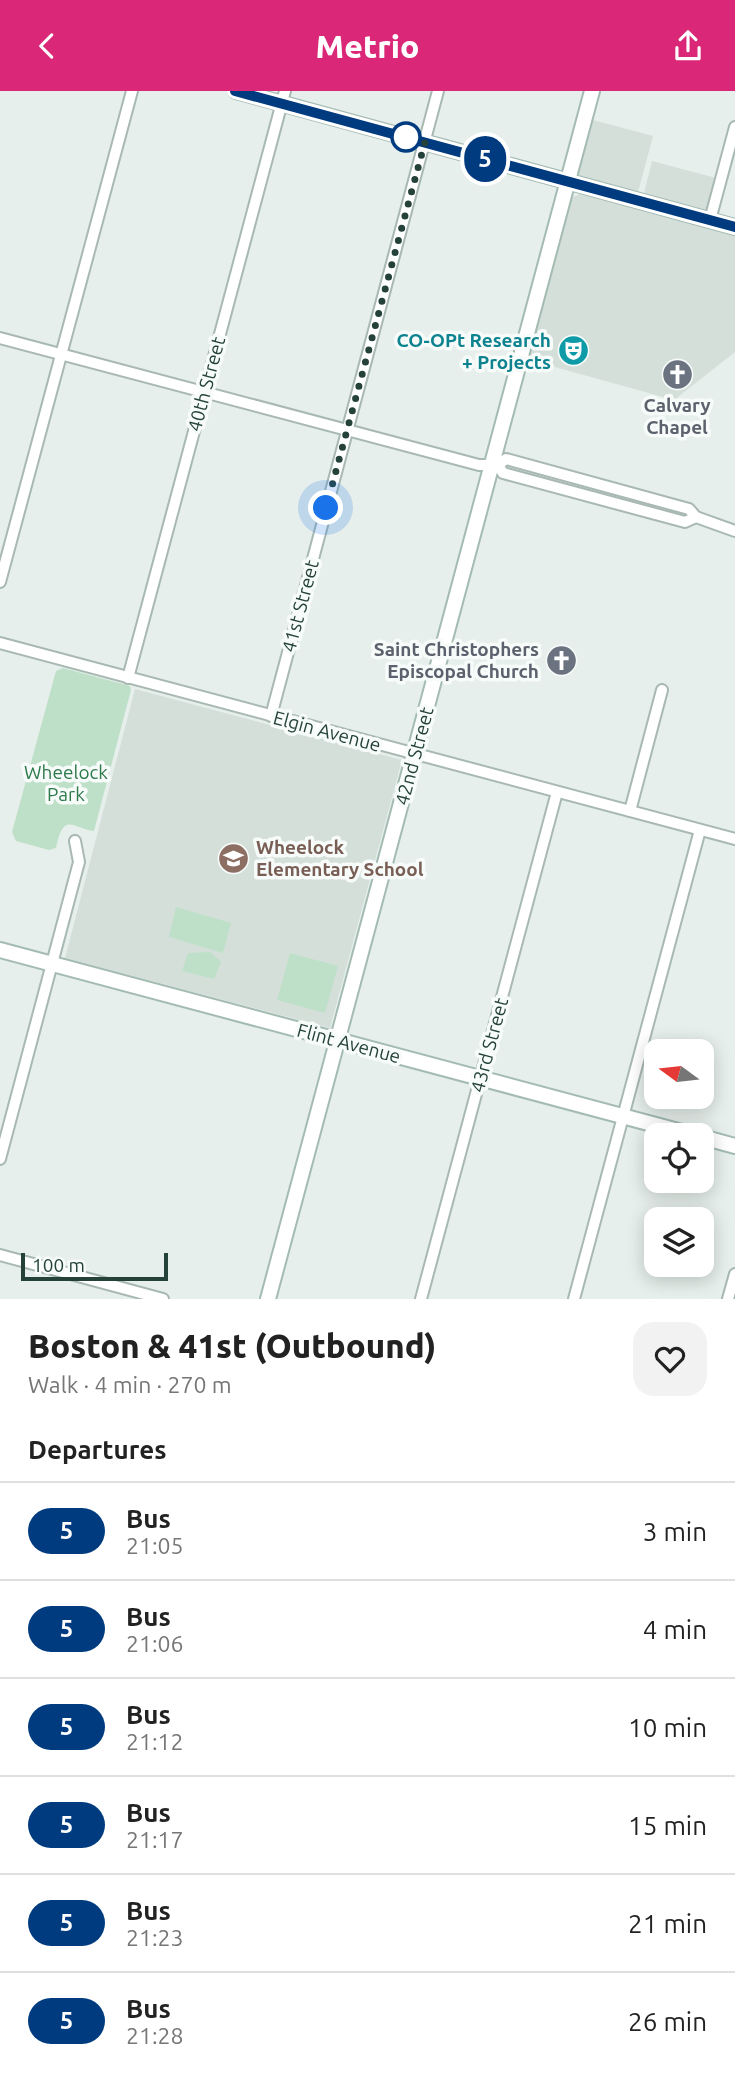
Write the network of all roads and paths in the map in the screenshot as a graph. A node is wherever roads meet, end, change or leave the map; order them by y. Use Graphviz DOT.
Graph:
graph roads {
  1 [pos="132,91"];
  2 [pos="236,91"];
  3 [pos="438,91"];
  4 [pos="592,91"];
  5 [pos="283,97"];
  6 [pos="735,127"];
  7 [pos="425,142"];
  8 [pos="568,181"];
  9 [pos="710,220"];
  10 [pos="735,227"];
  11 [pos="0,338"];
  12 [pos="61,354"];
  13 [pos="204,393"];
  14 [pos="347,430"];
  15 [pos="494,465"];
  16 [pos="645,497"];
  17 [pos="641,510"];
  18 [pos="696,517"];
  19 [pos="735,531"];
  20 [pos="0,582"];
  21 [pos="0,643"];
  22 [pos="128,678"];
  23 [pos="662,690"];
  24 [pos="271,716"];
  25 [pos="414,754"];
  26 [pos="557,792"];
  27 [pos="630,811"];
  28 [pos="700,830"];
  29 [pos="735,839"];
  30 [pos="75,841"];
  31 [pos="0,950"];
  32 [pos="52,964"];
  33 [pos="338,1040"];
  34 [pos="480,1078"];
  35 [pos="623,1116"];
  36 [pos="650,1123"];
  37 [pos="714,1140"];
  38 [pos="735,1146"];
  39 [pos="0,1159"];
  40 [pos="0,1255"];
  41 [pos="735,1274"];
  42 [pos="118,1287"];
  43 [pos="115,1299"];
  44 [pos="163,1299"];
  45 [pos="268,1299"];
  46 [pos="421,1299"];
  47 [pos="574,1299"];
  48 [pos="728,1299"];
  1 -- 12 [label="street"];
  2 -- 5 [label="street"];
  3 -- 7 [label="street, 41st Street"];
  4 -- 8 [label="street, 42nd Street"];
  5 -- 7 [label="street"];
  5 -- 13 [label="street, 40th Street"];
  6 -- 9 [label="street"];
  7 -- 8 [label="street"];
  7 -- 14 [label="street, 41st Street"];
  8 -- 9 [label="street"];
  8 -- 15 [label="street, 42nd Street"];
  9 -- 10 [label="street"];
  11 -- 12 [label="street"];
  12 -- 13 [label="street"];
  12 -- 20 [label="street"];
  13 -- 14 [label="street"];
  13 -- 22 [label="street, 40th Street"];
  14 -- 15 [label="street"];
  14 -- 24 [label="street, 41st Street"];
  15 -- 16 [label="street"];
  15 -- 17 [label="street"];
  15 -- 25 [label="street, 42nd Street"];
  16 -- 17 [label="street"];
  16 -- 18 [label="street"];
  17 -- 18 [label="street"];
  18 -- 19 [label="street"];
  21 -- 22 [label="street, Elgin Avenue"];
  22 -- 24 [label="street, Elgin Avenue"];
  23 -- 27 [label="street"];
  24 -- 25 [label="street, Elgin Avenue"];
  25 -- 26 [label="street, Elgin Avenue"];
  25 -- 33 [label="street, 42nd Street"];
  26 -- 27 [label="street, Elgin Avenue"];
  26 -- 34 [label="street, 43rd Street"];
  27 -- 28 [label="street, Elgin Avenue"];
  28 -- 29 [label="street, Elgin Avenue"];
  28 -- 35 [label="street"];
  30 -- 32 [label="street"];
  31 -- 32 [label="street, Flint Avenue"];
  32 -- 33 [label="street, Flint Avenue"];
  32 -- 39 [label="street"];
  33 -- 34 [label="street, Flint Avenue"];
  33 -- 45 [label="street, 42nd Street"];
  34 -- 35 [label="street, Flint Avenue"];
  34 -- 46 [label="street, 43rd Street"];
  35 -- 36 [label="street, Flint Avenue"];
  35 -- 47 [label="street"];
  37 -- 38 [label="street, Flint Avenue"];
  40 -- 42 [label="street"];
  41 -- 48 [label="street"];
  42 -- 43 [label="street"];
  42 -- 44 [label="street"];
}
